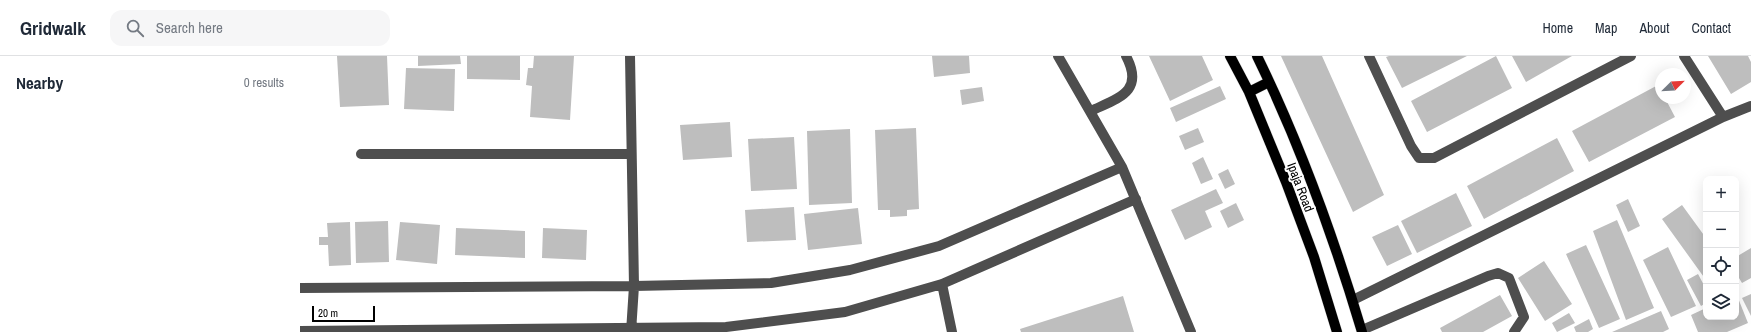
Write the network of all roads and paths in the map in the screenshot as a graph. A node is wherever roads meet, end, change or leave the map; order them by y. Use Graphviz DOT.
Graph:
graph roads {
  1 [pos="630,56"];
  2 [pos="1058,56"];
  3 [pos="1126,56"];
  4 [pos="1230,56"];
  5 [pos="1257,56"];
  6 [pos="1369,56"];
  7 [pos="1631,56"];
  8 [pos="1684,56"];
  9 [pos="1269,82"];
  10 [pos="1249,92"];
  11 [pos="1751,106"];
  12 [pos="1091,112"];
  13 [pos="1723,118"];
  14 [pos="361,154"];
  15 [pos="631,154"];
  16 [pos="1122,167"];
  17 [pos="1136,199"];
  18 [pos="942,284"];
  19 [pos="634,286"];
  20 [pos="300,288"];
  21 [pos="1353,300"];
  22 [pos="631,329"];
  23 [pos="300,330"];
  24 [pos="565,330"];
  25 [pos="1362,331"];
  26 [pos="952,332"];
  27 [pos="1192,332"];
  28 [pos="1337,332"];
  29 [pos="1514,332"];
  1 -- 15 [label="street"];
  2 -- 12 [label="street"];
  3 -- 12 [label="street"];
  4 -- 10 [label="main road, Ipaja Road"];
  5 -- 9 [label="main road, Ipaja Road"];
  6 -- 7 [label="street"];
  8 -- 13 [label="street"];
  9 -- 10 [label="main road"];
  9 -- 21 [label="main road, Ipaja Road"];
  10 -- 28 [label="main road, Ipaja Road"];
  11 -- 13 [label="street"];
  12 -- 16 [label="street"];
  13 -- 21 [label="street"];
  14 -- 15 [label="street"];
  15 -- 19 [label="street"];
  16 -- 17 [label="street"];
  16 -- 19 [label="street"];
  17 -- 18 [label="street"];
  17 -- 27 [label="street"];
  18 -- 22 [label="street"];
  18 -- 26 [label="street"];
  19 -- 20 [label="street"];
  19 -- 22 [label="street"];
  21 -- 25 [label="main road, Ipaja Road"];
  22 -- 24 [label="street"];
  23 -- 24 [label="street"];
  25 -- 29 [label="street"];
}
